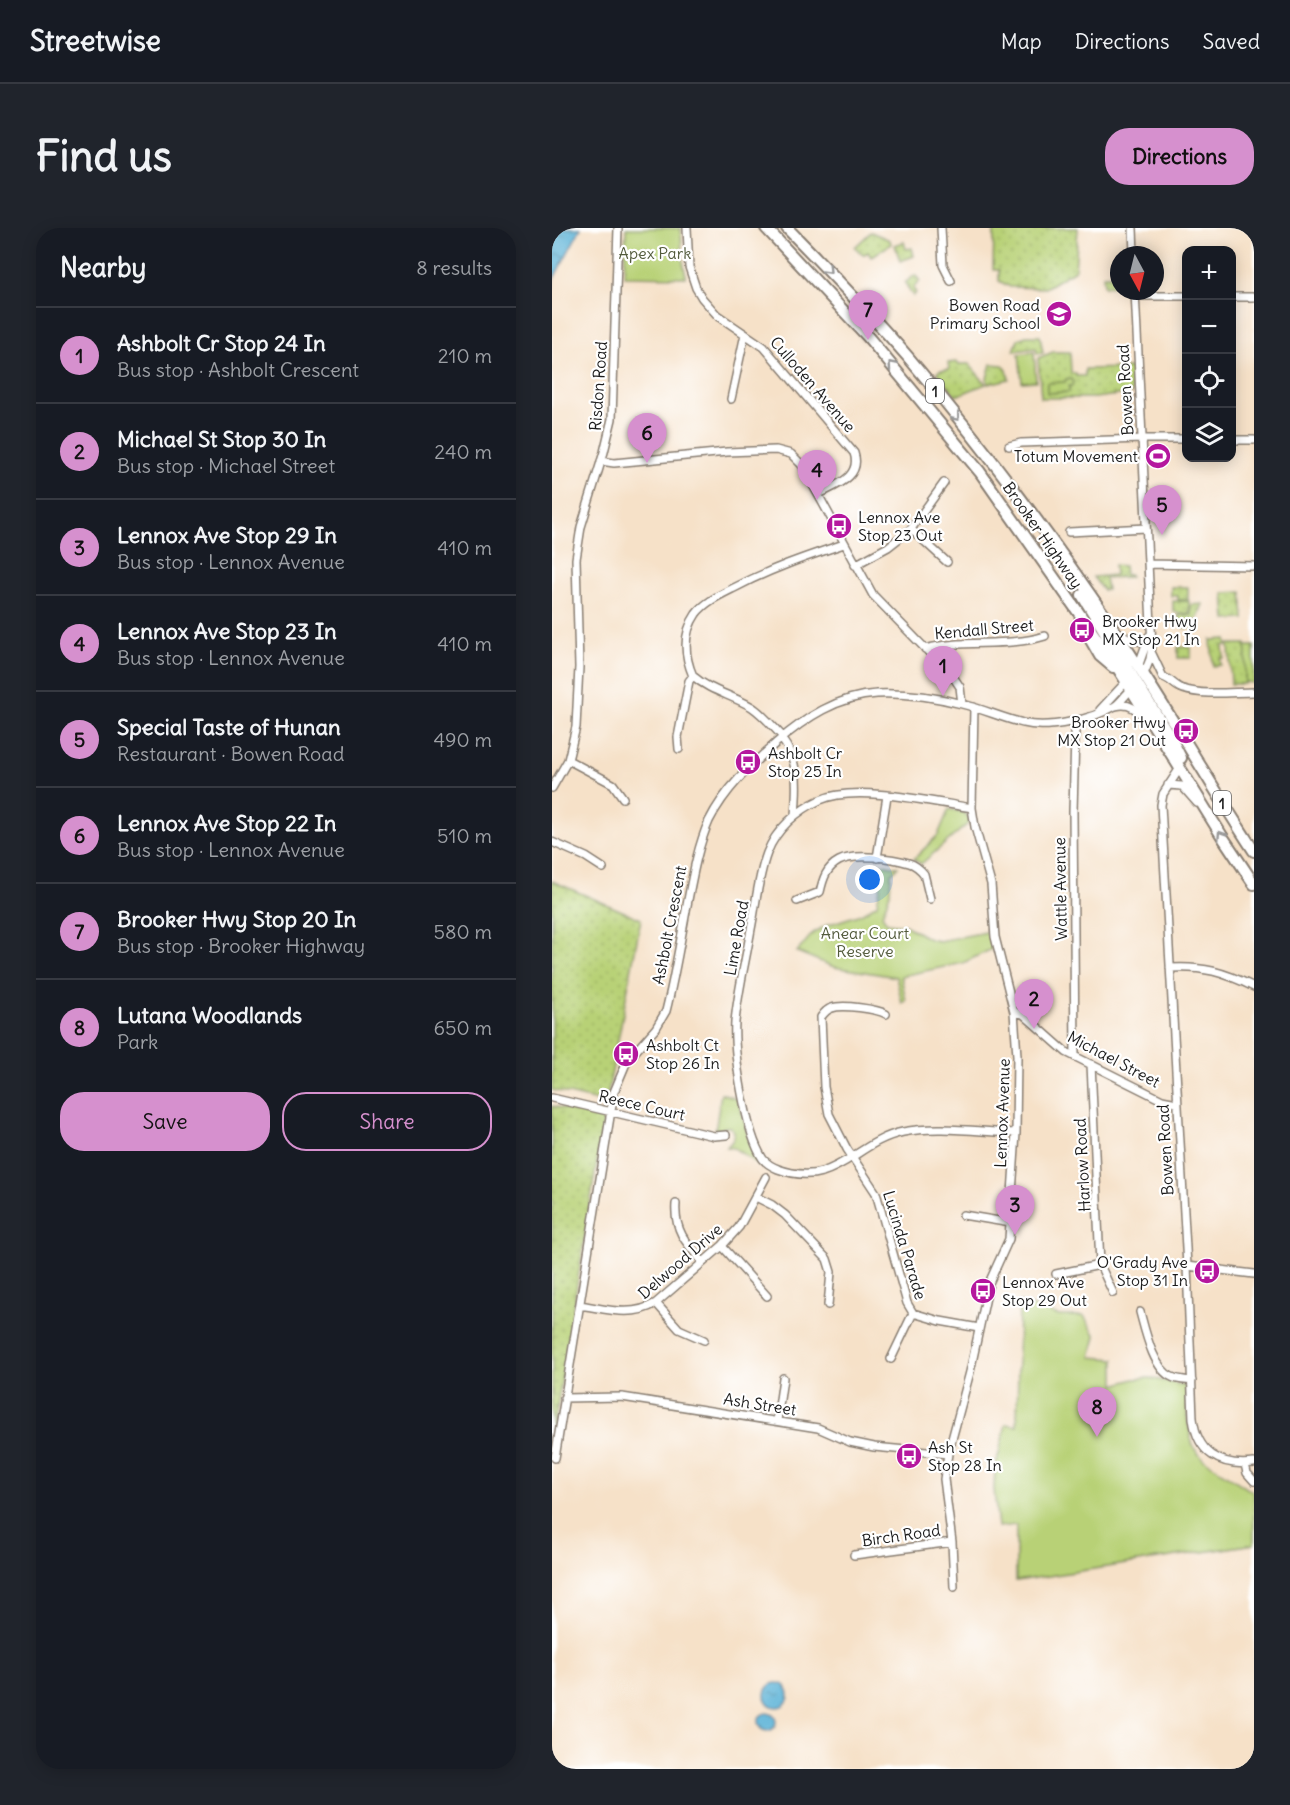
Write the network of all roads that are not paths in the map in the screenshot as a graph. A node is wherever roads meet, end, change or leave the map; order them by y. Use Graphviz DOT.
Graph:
graph roads {
  1 [pos="618,228"];
  2 [pos="687,228"];
  3 [pos="787,228"];
  4 [pos="941,228"];
  5 [pos="1133,228"];
  6 [pos="768,229"];
  7 [pos="1134,246"];
  8 [pos="951,281"];
  9 [pos="1164,295"];
  10 [pos="1182,296"];
  11 [pos="1236,297"];
  12 [pos="1254,297"];
  13 [pos="1135,300"];
  14 [pos="745,334"];
  15 [pos="731,399"];
  16 [pos="1142,439"];
  17 [pos="1182,440"];
  18 [pos="1236,440"];
  19 [pos="1254,440"];
  20 [pos="1009,446"];
  21 [pos="601,461"];
  22 [pos="944,483"];
  23 [pos="819,494"];
  24 [pos="1146,528"];
  25 [pos="911,529"];
  26 [pos="1069,532"];
  27 [pos="844,544"];
  28 [pos="1064,560"];
  29 [pos="948,562"];
  30 [pos="1148,564"];
  31 [pos="855,565"];
  32 [pos="1254,566"];
  33 [pos="1113,628"];
  34 [pos="1150,634"];
  35 [pos="1045,636"];
  36 [pos="925,649"];
  37 [pos="1152,653"];
  38 [pos="693,676"];
  39 [pos="1133,678"];
  40 [pos="1254,692"];
  41 [pos="962,704"];
  42 [pos="974,707"];
  43 [pos="1110,708"];
  44 [pos="1096,713"];
  45 [pos="1074,722"];
  46 [pos="1160,735"];
  47 [pos="782,738"];
  48 [pos="679,748"];
  49 [pos="568,760"];
  50 [pos="1179,768"];
  51 [pos="1168,785"];
  52 [pos="552,788"];
  53 [pos="887,796"];
  54 [pos="622,798"];
  55 [pos="972,808"];
  56 [pos="795,814"];
  57 [pos="1210,816"];
  58 [pos="552,842"];
  59 [pos="1254,851"];
  60 [pos="877,858"];
  61 [pos="603,868"];
  62 [pos="1254,884"];
  63 [pos="930,899"];
  64 [pos="797,901"];
  65 [pos="1170,968"];
  66 [pos="1254,987"];
  67 [pos="1014,1012"];
  68 [pos="886,1014"];
  69 [pos="1075,1057"];
  70 [pos="1090,1064"];
  71 [pos="552,1098"];
  72 [pos="1177,1103"];
  73 [pos="611,1112"];
  74 [pos="1016,1133"];
  75 [pos="726,1135"];
  76 [pos="852,1157"];
  77 [pos="766,1177"];
  78 [pos="756,1197"];
  79 [pos="676,1204"];
  80 [pos="963,1215"];
  81 [pos="1011,1223"];
  82 [pos="722,1246"];
  83 [pos="702,1261"];
  84 [pos="1100,1265"];
  85 [pos="1187,1266"];
  86 [pos="1056,1274"];
  87 [pos="1254,1274"];
  88 [pos="1113,1293"];
  89 [pos="767,1296"];
  90 [pos="656,1303"];
  91 [pos="580,1305"];
  92 [pos="828,1305"];
  93 [pos="1140,1312"];
  94 [pos="913,1313"];
  95 [pos="979,1328"];
  96 [pos="704,1340"];
  97 [pos="891,1359"];
  98 [pos="783,1378"];
  99 [pos="1192,1381"];
  100 [pos="564,1398"];
  101 [pos="777,1420"];
  102 [pos="948,1454"];
  103 [pos="555,1458"];
  104 [pos="1254,1463"];
  105 [pos="1245,1464"];
  106 [pos="1254,1481"];
  107 [pos="952,1542"];
  108 [pos="854,1555"];
  109 [pos="954,1587"];
  1 -- 21 [label="street, Risdon Road"];
  2 -- 14 [label="street, Culloden Avenue"];
  3 -- 28 [label="highway, Brooker Highway / 1, one-way"];
  4 -- 8 [label="street"];
  5 -- 7 [label="street"];
  39 -- 6 [label="highway, Brooker Highway / 1, one-way"];
  9 -- 10 [label="street"];
  11 -- 12 [label="street"];
  13 -- 16 [label="street, Bowen Road"];
  14 -- 15 [label="street"];
  14 -- 23 [label="street, Culloden Avenue"];
  16 -- 17 [label="street"];
  16 -- 20 [label="street"];
  16 -- 24 [label="street, Bowen Road"];
  18 -- 19 [label="street"];
  21 -- 23 [label="street"];
  21 -- 49 [label="street, Risdon Road"];
  22 -- 25 [label="street"];
  23 -- 27 [label="street"];
  24 -- 26 [label="street"];
  24 -- 30 [label="street, Bowen Road"];
  25 -- 29 [label="street"];
  25 -- 31 [label="street"];
  27 -- 31 [label="street"];
  27 -- 38 [label="street"];
  28 -- 33 [label="highway, Brooker Highway / 1"];
  28 -- 39 [label="highway"];
  30 -- 32 [label="street"];
  30 -- 34 [label="street, Bowen Road"];
  31 -- 36 [label="street"];
  33 -- 34 [label="street"];
  33 -- 39 [label="highway, Brooker Highway / 1"];
  34 -- 37 [label="street, Bowen Road"];
  34 -- 39 [label="street, Bowen Road"];
  35 -- 36 [label="street, Kendall Street"];
  36 -- 41 [label="street"];
  37 -- 39 [label="street, Bowen Road"];
  37 -- 40 [label="street"];
  38 -- 47 [label="street"];
  38 -- 48 [label="street"];
  39 -- 43 [label="street, Ashbolt Crescent"];
  39 -- 44 [label="street, Ashbolt Crescent"];
  39 -- 46 [label="highway, Brooker Highway / 1"];
  39 -- 50 [label="highway"];
  39 -- 59 [label="highway, Brooker Highway / 1"];
  41 -- 42 [label="street, Ashbolt Crescent"];
  41 -- 47 [label="street, Ashbolt Crescent"];
  42 -- 45 [label="street, Ashbolt Crescent"];
  42 -- 55 [label="street, Lennox Avenue"];
  43 -- 44 [label="street, Ashbolt Crescent"];
  43 -- 46 [label="street"];
  44 -- 45 [label="street, Ashbolt Crescent"];
  45 -- 69 [label="street, Wattle Avenue"];
  46 -- 50 [label="highway, Brooker Highway / 1"];
  47 -- 56 [label="street"];
  47 -- 73 [label="street, Ashbolt Crescent"];
  49 -- 52 [label="street, Risdon Road"];
  49 -- 54 [label="street"];
  50 -- 51 [label="street, Bowen Road"];
  50 -- 57 [label="highway, Brooker Highway / 1"];
  51 -- 57 [label="street"];
  51 -- 65 [label="street, Bowen Road"];
  53 -- 55 [label="street, Lime Road"];
  53 -- 56 [label="street, Lime Road"];
  53 -- 60 [label="street"];
  55 -- 67 [label="street, Lennox Avenue"];
  56 -- 76 [label="street, Lime Road"];
  62 -- 57 [label="highway, Brooker Highway / 1, one-way"];
  58 -- 61 [label="street"];
  60 -- 63 [label="street"];
  60 -- 64 [label="street"];
  65 -- 66 [label="street"];
  65 -- 72 [label="street, Bowen Road"];
  67 -- 69 [label="street, Michael Street"];
  67 -- 74 [label="street, Lennox Avenue"];
  68 -- 76 [label="street, Lucinda Parade"];
  69 -- 70 [label="street, Michael Street"];
  70 -- 72 [label="street, Michael Street"];
  70 -- 84 [label="street, Harlow Road"];
  71 -- 73 [label="street, Reece Court"];
  72 -- 85 [label="street, Bowen Road"];
  73 -- 75 [label="street, Reece Court"];
  73 -- 91 [label="street, Ashbolt Crescent"];
  74 -- 76 [label="street, Lime Road"];
  74 -- 81 [label="street, Lennox Avenue"];
  76 -- 94 [label="street, Lucinda Parade"];
  77 -- 78 [label="street, Delwood Drive"];
  78 -- 82 [label="street, Delwood Drive"];
  78 -- 92 [label="street"];
  79 -- 83 [label="street"];
  80 -- 81 [label="street"];
  81 -- 95 [label="street, Lennox Avenue"];
  82 -- 83 [label="street, Delwood Drive"];
  82 -- 89 [label="street"];
  83 -- 90 [label="street, Delwood Drive"];
  84 -- 86 [label="street"];
  84 -- 88 [label="street, Harlow Road"];
  85 -- 87 [label="street"];
  85 -- 99 [label="street, Bowen Road"];
  90 -- 91 [label="street, Delwood Drive"];
  90 -- 96 [label="street"];
  91 -- 100 [label="street, Ashbolt Crescent"];
  93 -- 99 [label="street"];
  94 -- 95 [label="street, Lucinda Parade"];
  94 -- 97 [label="street, Lucinda Parade"];
  95 -- 102 [label="street, Lennox Avenue"];
  98 -- 101 [label="street"];
  99 -- 105 [label="street, Bowen Road"];
  100 -- 101 [label="street, Ash Street"];
  100 -- 103 [label="street, Ashbolt Crescent"];
  101 -- 102 [label="street, Ash Street"];
  102 -- 107 [label="street, Lennox Avenue"];
  104 -- 105 [label="street, Bowen Road"];
  105 -- 106 [label="street"];
  107 -- 108 [label="street, Birch Road"];
  107 -- 109 [label="street, Lennox Avenue"];
}
